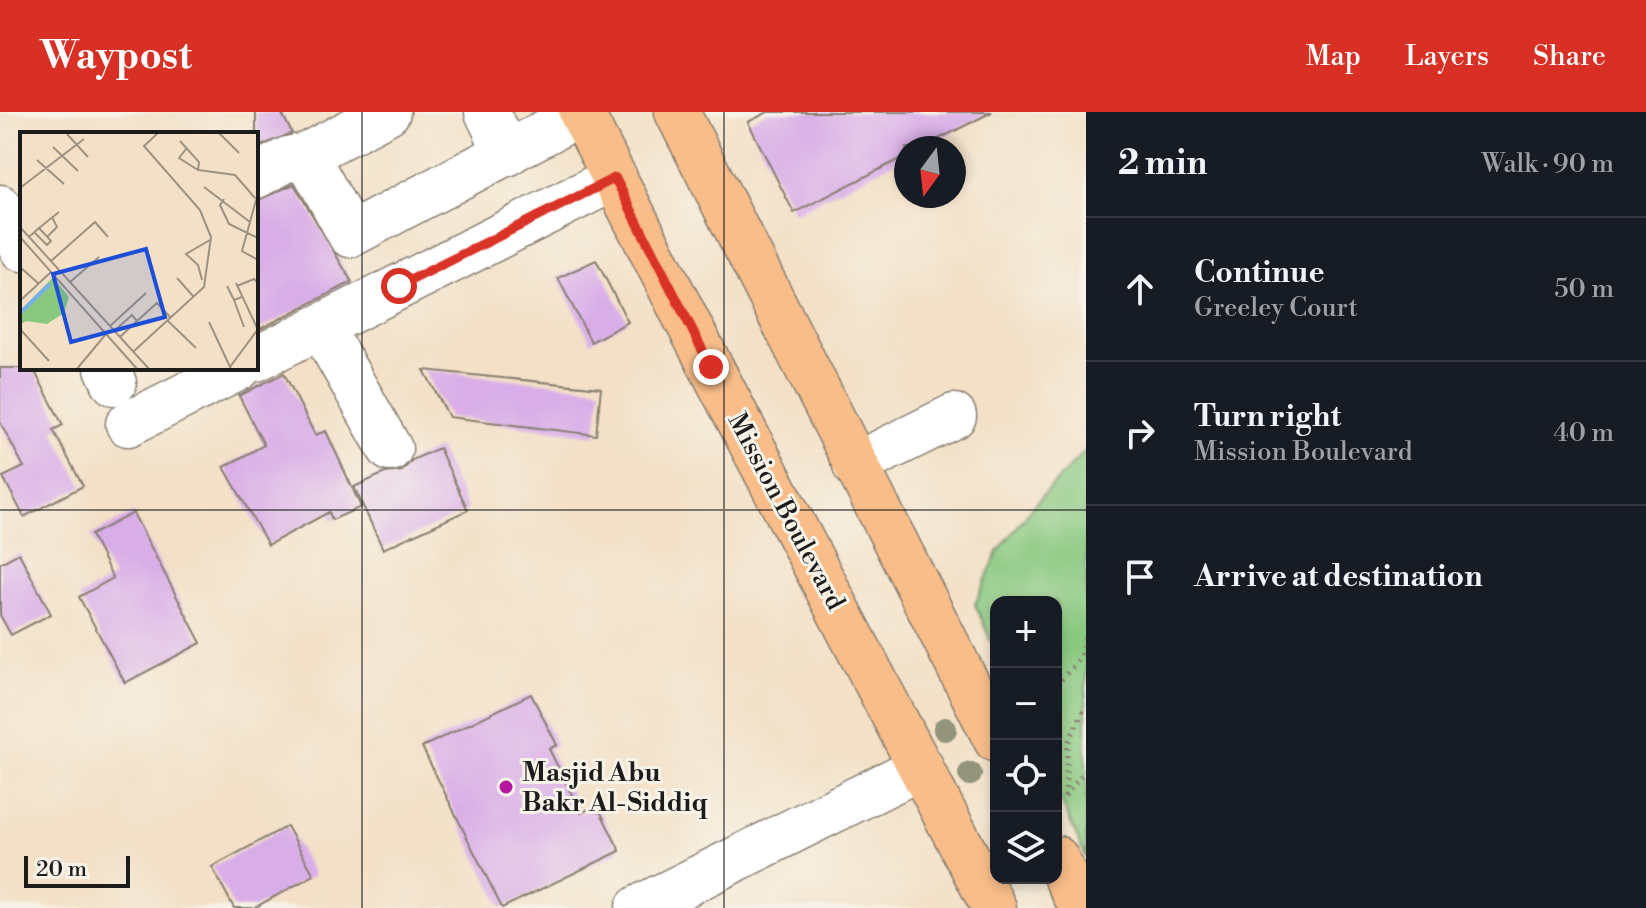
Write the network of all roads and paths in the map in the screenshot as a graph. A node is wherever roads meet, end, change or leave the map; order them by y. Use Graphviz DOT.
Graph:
graph roads {
  1 [pos="388,112"];
  2 [pos="487,112"];
  3 [pos="677,112"];
  4 [pos="582,113"];
  5 [pos="507,154"];
  6 [pos="306,155"];
  7 [pos="258,175"];
  8 [pos="615,178"];
  9 [pos="0,207"];
  10 [pos="20,245"];
  11 [pos="321,327"];
  12 [pos="258,358"];
  13 [pos="235,370"];
  14 [pos="954,416"];
  15 [pos="128,424"];
  16 [pos="390,449"];
  17 [pos="855,465"];
  18 [pos="1086,632"];
  19 [pos="1062,679"];
  20 [pos="1086,705"];
  21 [pos="990,728"];
  22 [pos="921,767"];
  23 [pos="1086,770"];
  24 [pos="1062,870"];
  25 [pos="638,908"];
  26 [pos="994,908"];
  27 [pos="1082,908"];
  1 -- 6 [label="street"];
  2 -- 5 [label="street"];
  3 -- 17 [label="main road"];
  4 -- 5 [label="street"];
  4 -- 8 [label="main road, Mission Boulevard"];
  5 -- 6 [label="street"];
  6 -- 7 [label="street"];
  8 -- 11 [label="street"];
  8 -- 22 [label="main road, Mission Boulevard"];
  9 -- 10 [label="street"];
  11 -- 12 [label="street"];
  11 -- 16 [label="street"];
  13 -- 15 [label="street"];
  14 -- 17 [label="street"];
  17 -- 21 [label="main road"];
  18 -- 19 [label="path"];
  20 -- 23 [label="path"];
  22 -- 25 [label="street"];
  22 -- 26 [label="main road, Mission Boulevard"];
  24 -- 27 [label="main road"];
}
